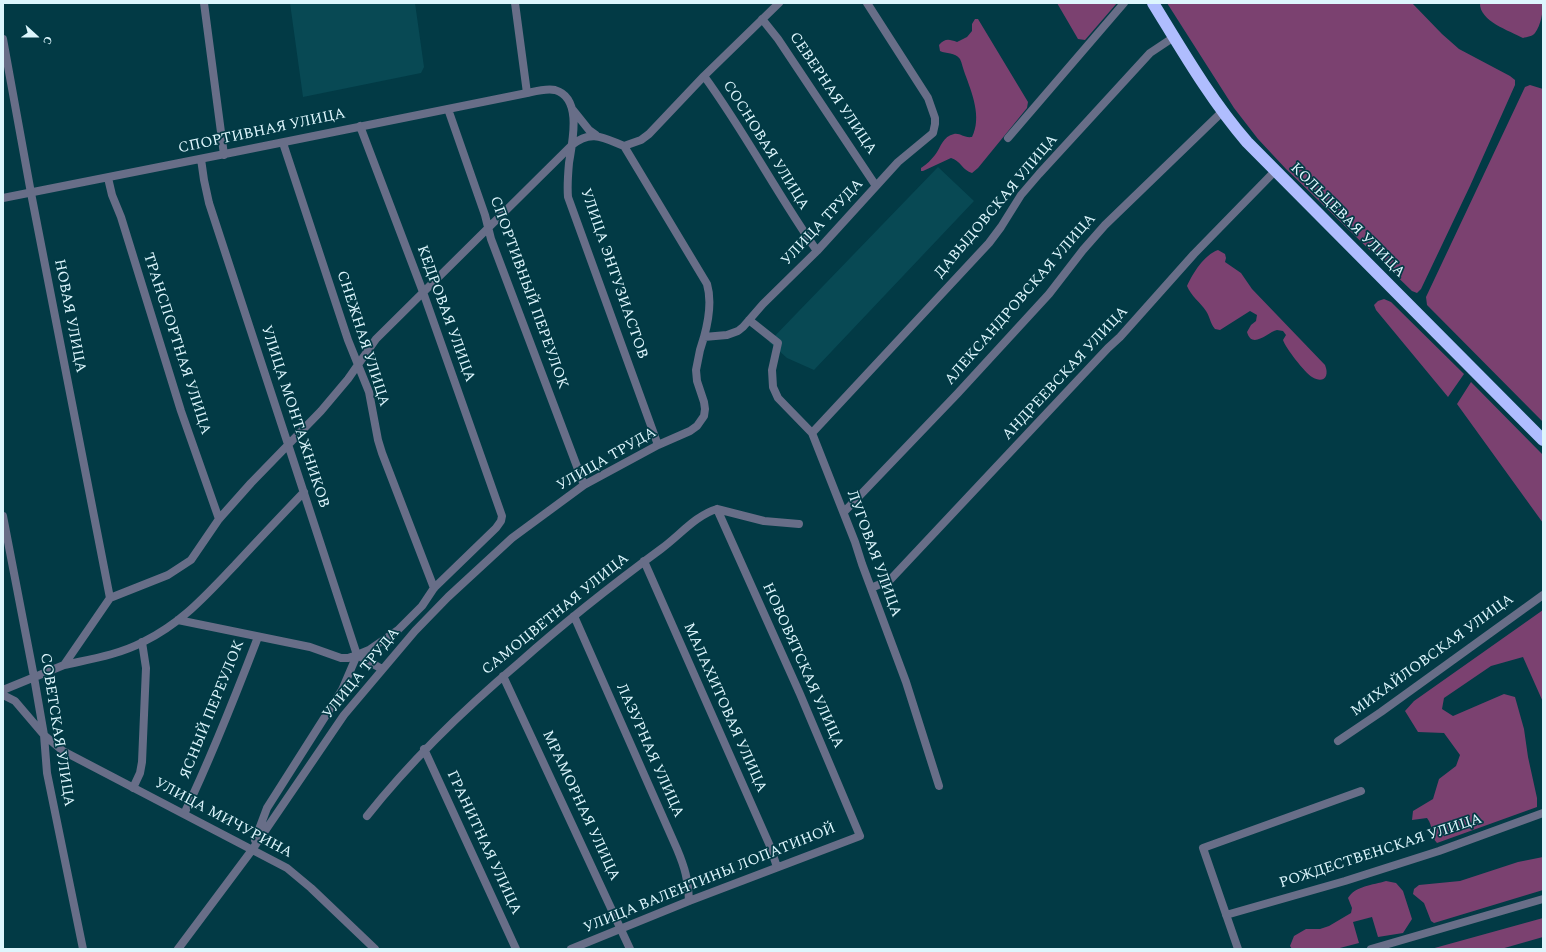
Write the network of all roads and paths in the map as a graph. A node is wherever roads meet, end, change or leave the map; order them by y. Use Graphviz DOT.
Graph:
graph roads {
  1 [pos="204,3"];
  2 [pos="515,3"];
  3 [pos="779,3"];
  4 [pos="867,3"];
  5 [pos="1124,3"];
  6 [pos="1152,3"];
  7 [pos="762,20"];
  8 [pos="1174,37"];
  9 [pos="3,39"];
  10 [pos="704,76"];
  11 [pos="527,93"];
  12 [pos="571,106"];
  13 [pos="448,109"];
  14 [pos="1222,111"];
  15 [pos="360,126"];
  16 [pos="599,137"];
  17 [pos="1008,138"];
  18 [pos="283,143"];
  19 [pos="572,145"];
  20 [pos="624,146"];
  21 [pos="224,155"];
  22 [pos="201,159"];
  23 [pos="1275,171"];
  24 [pos="108,178"];
  25 [pos="876,186"];
  26 [pos="31,192"];
  27 [pos="3,198"];
  28 [pos="488,228"];
  29 [pos="817,251"];
  30 [pos="423,292"];
  31 [pos="749,320"];
  32 [pos="704,337"];
  33 [pos="358,366"];
  34 [pos="812,433"];
  35 [pos="1543,440"];
  36 [pos="288,443"];
  37 [pos="658,444"];
  38 [pos="584,485"];
  39 [pos="304,492"];
  40 [pos="717,509"];
  41 [pos="501,512"];
  42 [pos="844,512"];
  43 [pos="3,516"];
  44 [pos="219,519"];
  45 [pos="798,524"];
  46 [pos="644,561"];
  47 [pos="434,588"];
  48 [pos="871,588"];
  49 [pos="1543,594"];
  50 [pos="110,598"];
  51 [pos="574,616"];
  52 [pos="178,620"];
  53 [pos="258,637"];
  54 [pos="142,642"];
  55 [pos="357,655"];
  56 [pos="64,665"];
  57 [pos="382,669"];
  58 [pos="503,676"];
  59 [pos="34,677"];
  60 [pos="3,690"];
  61 [pos="3,694"];
  62 [pos="44,735"];
  63 [pos="1338,740"];
  64 [pos="424,750"];
  65 [pos="939,786"];
  66 [pos="133,788"];
  67 [pos="1361,791"];
  68 [pos="1543,813"];
  69 [pos="184,814"];
  70 [pos="367,816"];
  71 [pos="860,836"];
  72 [pos="252,850"];
  73 [pos="777,867"];
  74 [pos="1543,899"];
  75 [pos="689,901"];
  76 [pos="1226,916"];
  77 [pos="622,929"];
  78 [pos="83,949"];
  79 [pos="178,949"];
  80 [pos="375,949"];
  81 [pos="516,949"];
  82 [pos="571,949"];
  83 [pos="630,949"];
  84 [pos="1238,949"];
  85 [pos="1371,949"];
  1 -- 21 [label="street"];
  2 -- 11 [label="street"];
  3 -- 7 [label="street"];
  4 -- 25 [label="street, УЛИЦА ТРУДА"];
  5 -- 17 [label="street"];
  6 -- 8 [label="highway, КОЛЬЦЕВАЯ УЛИЦА"];
  7 -- 10 [label="street"];
  7 -- 25 [label="street, СЕВЕРНАЯ УЛИЦА"];
  8 -- 14 [label="highway, КОЛЬЦЕВАЯ УЛИЦА"];
  8 -- 34 [label="street, ДАВЫДОВСКАЯ УЛИЦА"];
  9 -- 26 [label="street, НОВАЯ УЛИЦА"];
  10 -- 20 [label="street"];
  10 -- 29 [label="street, СОСНОВАЯ УЛИЦА"];
  11 -- 12 [label="street"];
  11 -- 13 [label="street, СПОРТИВНАЯ УЛИЦА"];
  12 -- 16 [label="street"];
  12 -- 19 [label="street, УЛИЦА ЭНТУЗИАСТОВ"];
  13 -- 15 [label="street, СПОРТИВНАЯ УЛИЦА"];
  13 -- 28 [label="street, СПОРТИВНЫЙ ПЕРЕУЛОК"];
  14 -- 23 [label="highway, КОЛЬЦЕВАЯ УЛИЦА"];
  14 -- 42 [label="street, АЛЕКСАНДРОВСКАЯ УЛИЦА"];
  15 -- 18 [label="street, СПОРТИВНАЯ УЛИЦА"];
  15 -- 30 [label="street, КЕДРОВАЯ УЛИЦА"];
  16 -- 19 [label="street"];
  16 -- 20 [label="street"];
  18 -- 21 [label="street, СПОРТИВНАЯ УЛИЦА"];
  18 -- 33 [label="street, СНЕЖНАЯ УЛИЦА"];
  19 -- 28 [label="street"];
  19 -- 37 [label="street, УЛИЦА ЭНТУЗИАСТОВ"];
  20 -- 32 [label="street"];
  21 -- 22 [label="street, СПОРТИВНАЯ УЛИЦА"];
  22 -- 24 [label="street, СПОРТИВНАЯ УЛИЦА"];
  22 -- 36 [label="street, УЛИЦА МОНТАЖНИКОВ"];
  23 -- 35 [label="highway, КОЛЬЦЕВАЯ УЛИЦА"];
  23 -- 48 [label="street, АНДРЕЕВСКАЯ УЛИЦА"];
  24 -- 26 [label="street, СПОРТИВНАЯ УЛИЦА"];
  24 -- 44 [label="street, ТРАНСПОРТНАЯ УЛИЦА"];
  25 -- 29 [label="street, УЛИЦА ТРУДА"];
  26 -- 27 [label="street, СПОРТИВНАЯ УЛИЦА"];
  26 -- 50 [label="street, НОВАЯ УЛИЦА"];
  28 -- 30 [label="street"];
  28 -- 38 [label="street, СПОРТИВНЫЙ ПЕРЕУЛОК"];
  29 -- 31 [label="street, УЛИЦА ТРУДА"];
  30 -- 33 [label="street"];
  30 -- 41 [label="street, КЕДРОВАЯ УЛИЦА"];
  31 -- 32 [label="street, УЛИЦА ТРУДА"];
  31 -- 34 [label="street, ЛУГОВАЯ УЛИЦА"];
  32 -- 37 [label="street, УЛИЦА ТРУДА"];
  33 -- 36 [label="street"];
  33 -- 47 [label="street, СНЕЖНАЯ УЛИЦА"];
  34 -- 42 [label="street, ЛУГОВАЯ УЛИЦА"];
  36 -- 39 [label="street, УЛИЦА МОНТАЖНИКОВ"];
  36 -- 44 [label="street"];
  37 -- 38 [label="street, УЛИЦА ТРУДА"];
  38 -- 57 [label="street, УЛИЦА ТРУДА"];
  39 -- 52 [label="street"];
  39 -- 55 [label="street, УЛИЦА МОНТАЖНИКОВ"];
  40 -- 45 [label="street"];
  40 -- 46 [label="street, САМОЦВЕТНАЯ УЛИЦА"];
  40 -- 71 [label="street, НОВОВЯТСКАЯ УЛИЦА"];
  41 -- 47 [label="street, УЛИЦА ТРУДА"];
  42 -- 48 [label="street, ЛУГОВАЯ УЛИЦА"];
  43 -- 59 [label="street, СОВЕТСКАЯ УЛИЦА"];
  44 -- 50 [label="street"];
  46 -- 51 [label="street, САМОЦВЕТНАЯ УЛИЦА"];
  46 -- 73 [label="street, МАЛАХИТОВАЯ УЛИЦА"];
  47 -- 55 [label="street, УЛИЦА ТРУДА"];
  48 -- 65 [label="street, ЛУГОВАЯ УЛИЦА"];
  49 -- 63 [label="street, МИХАЙЛОВСКАЯ УЛИЦА"];
  50 -- 56 [label="street"];
  51 -- 58 [label="street, САМОЦВЕТНАЯ УЛИЦА"];
  51 -- 75 [label="street, ЛАЗУРНАЯ УЛИЦА"];
  52 -- 53 [label="street"];
  52 -- 54 [label="street"];
  53 -- 55 [label="street"];
  53 -- 69 [label="street, ЯСНЫЙ ПЕРЕУЛОК"];
  54 -- 56 [label="street"];
  54 -- 66 [label="street"];
  55 -- 57 [label="street"];
  55 -- 72 [label="street, УЛИЦА ТРУДА"];
  56 -- 59 [label="street"];
  57 -- 72 [label="street, УЛИЦА ТРУДА"];
  58 -- 64 [label="street, САМОЦВЕТНАЯ УЛИЦА"];
  58 -- 77 [label="street, МРАМОРНАЯ УЛИЦА"];
  59 -- 60 [label="street"];
  59 -- 62 [label="street, СОВЕТСКАЯ УЛИЦА"];
  61 -- 62 [label="street, УЛИЦА МИЧУРИНА"];
  62 -- 66 [label="street, УЛИЦА МИЧУРИНА"];
  62 -- 78 [label="street, СОВЕТСКАЯ УЛИЦА"];
  64 -- 70 [label="street, САМОЦВЕТНАЯ УЛИЦА"];
  64 -- 81 [label="street, ГРАНИТНАЯ УЛИЦА"];
  66 -- 69 [label="street, УЛИЦА МИЧУРИНА"];
  67 -- 76 [label="street"];
  68 -- 76 [label="street, РОЖДЕСТВЕНСКАЯ УЛИЦА"];
  69 -- 72 [label="street, УЛИЦА МИЧУРИНА"];
  71 -- 73 [label="street, УЛИЦА ВАЛЕНТИНЫ ЛОПАТИНОЙ"];
  72 -- 79 [label="street, УЛИЦА ТРУДА"];
  72 -- 80 [label="street, УЛИЦА МИЧУРИНА"];
  73 -- 75 [label="street, УЛИЦА ВАЛЕНТИНЫ ЛОПАТИНОЙ"];
  74 -- 85 [label="street"];
  75 -- 77 [label="street, УЛИЦА ВАЛЕНТИНЫ ЛОПАТИНОЙ"];
  76 -- 84 [label="street"];
  77 -- 82 [label="street, УЛИЦА ВАЛЕНТИНЫ ЛОПАТИНОЙ"];
  77 -- 83 [label="street, МРАМОРНАЯ УЛИЦА"];
}
